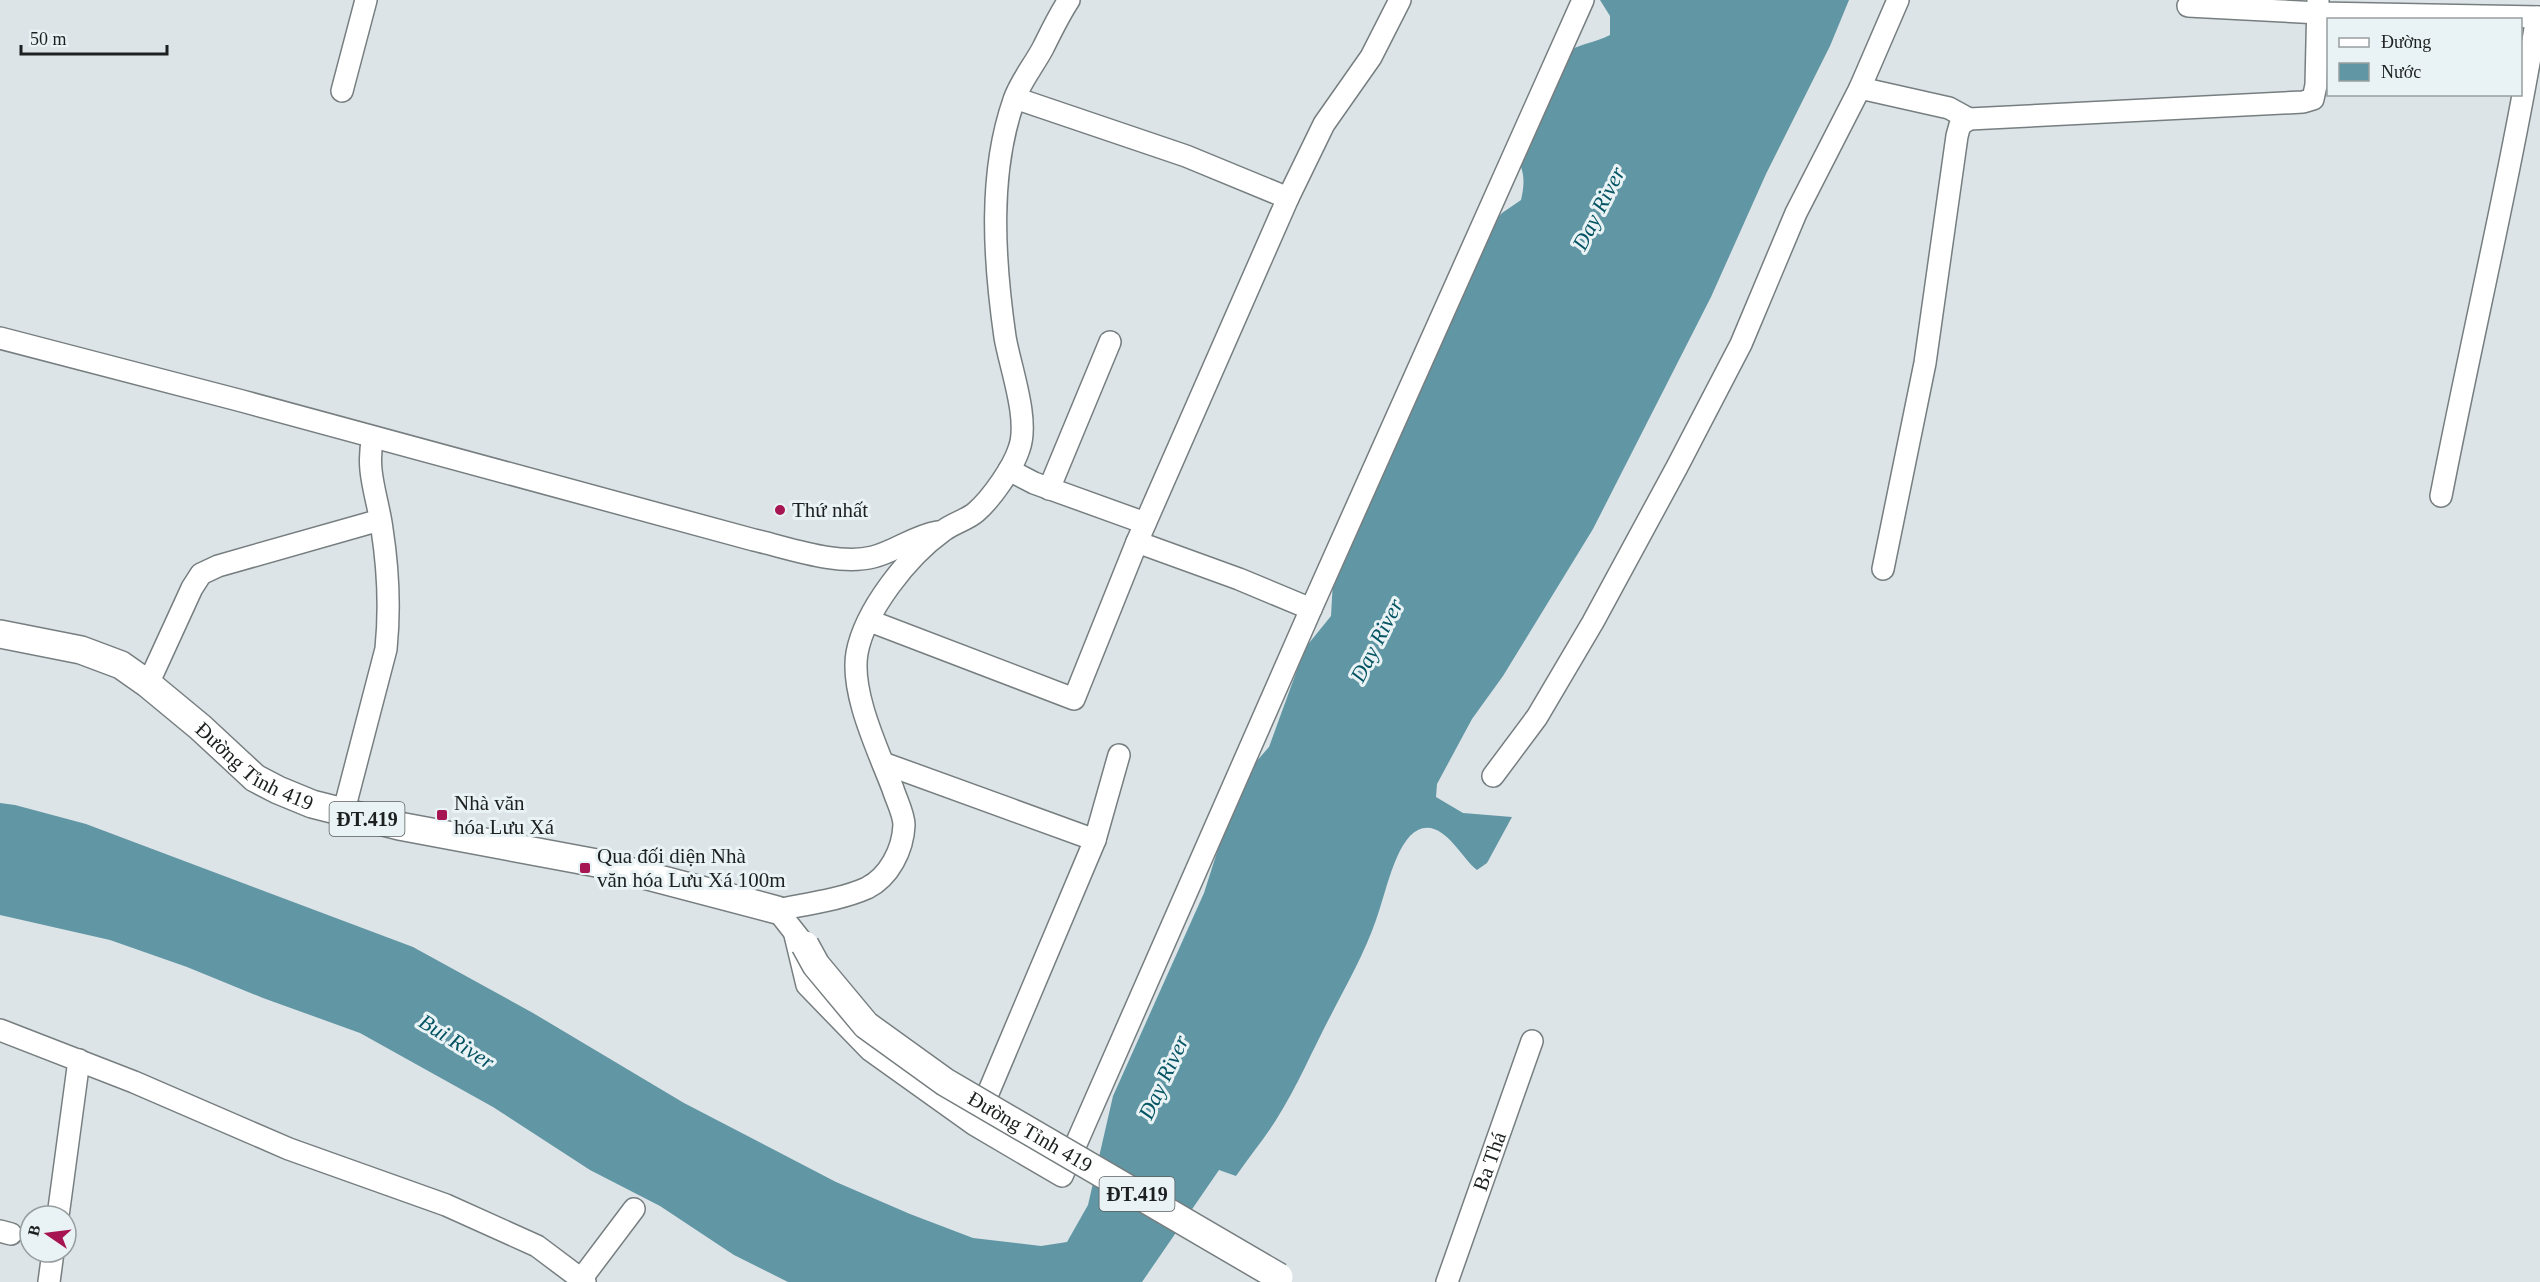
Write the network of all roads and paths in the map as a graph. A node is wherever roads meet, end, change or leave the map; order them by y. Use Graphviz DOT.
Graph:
graph roads {
  1 [pos="366,0"];
  2 [pos="1069,0"];
  3 [pos="1400,0"];
  4 [pos="1583,0"];
  5 [pos="1898,0"];
  6 [pos="2188,6"];
  7 [pos="2319,6"];
  8 [pos="2539,17"];
  9 [pos="1860,88"];
  10 [pos="342,91"];
  11 [pos="1015,98"];
  12 [pos="1979,118"];
  13 [pos="1288,198"];
  14 [pos="0,338"];
  15 [pos="1110,342"];
  16 [pos="373,438"];
  17 [pos="1009,470"];
  18 [pos="1049,489"];
  19 [pos="2441,496"];
  20 [pos="380,520"];
  21 [pos="943,531"];
  22 [pos="1141,532"];
  23 [pos="1884,568"];
  24 [pos="1311,609"];
  25 [pos="870,621"];
  26 [pos="0,634"];
  27 [pos="148,684"];
  28 [pos="1119,755"];
  29 [pos="884,763"];
  30 [pos="1492,776"];
  31 [pos="343,814"];
  32 [pos="1095,840"];
  33 [pos="777,910"];
  34 [pos="800,940"];
  35 [pos="0,1030"];
  36 [pos="1532,1041"];
  37 [pos="79,1060"];
  38 [pos="975,1125"];
  39 [pos="60,1204"];
  40 [pos="634,1209"];
  41 [pos="51,1264"];
  42 [pos="1284,1280"];
  43 [pos="581,1281"];
  44 [pos="49,1282"];
  45 [pos="1447,1282"];
  1 -- 10 [label="street"];
  2 -- 11 [label="street"];
  3 -- 13 [label="street"];
  4 -- 24 [label="street"];
  5 -- 9 [label="street"];
  6 -- 7 [label="street"];
  7 -- 8 [label="street"];
  7 -- 12 [label="street"];
  8 -- 19 [label="street"];
  9 -- 12 [label="street"];
  9 -- 30 [label="street"];
  11 -- 13 [label="street"];
  11 -- 17 [label="street"];
  12 -- 23 [label="street"];
  13 -- 22 [label="street"];
  14 -- 16 [label="street"];
  15 -- 18 [label="street"];
  16 -- 20 [label="street"];
  16 -- 21 [label="street"];
  17 -- 18 [label="street"];
  17 -- 21 [label="street"];
  18 -- 22 [label="street"];
  20 -- 27 [label="street"];
  20 -- 31 [label="street"];
  21 -- 25 [label="street"];
  22 -- 24 [label="street"];
  22 -- 25 [label="street"];
  24 -- 38 [label="street"];
  25 -- 29 [label="street"];
  26 -- 27 [label="main road, Đường Tỉnh 419 / ĐT.419"];
  27 -- 31 [label="main road, Đường Tỉnh 419 / ĐT.419"];
  28 -- 32 [label="street"];
  29 -- 32 [label="street"];
  29 -- 33 [label="street"];
  31 -- 33 [label="main road, Đường Tỉnh 419 / ĐT.419"];
  32 -- 38 [label="street"];
  33 -- 34 [label="street"];
  34 -- 38 [label="street"];
  34 -- 42 [label="main road, Đường Tỉnh 419 / ĐT.419, bridge"];
  35 -- 37 [label="street"];
  36 -- 45 [label="street, Ba Thá"];
  37 -- 39 [label="street"];
  37 -- 43 [label="street"];
  40 -- 43 [label="street"];
  41 -- 44 [label="street"];
}
